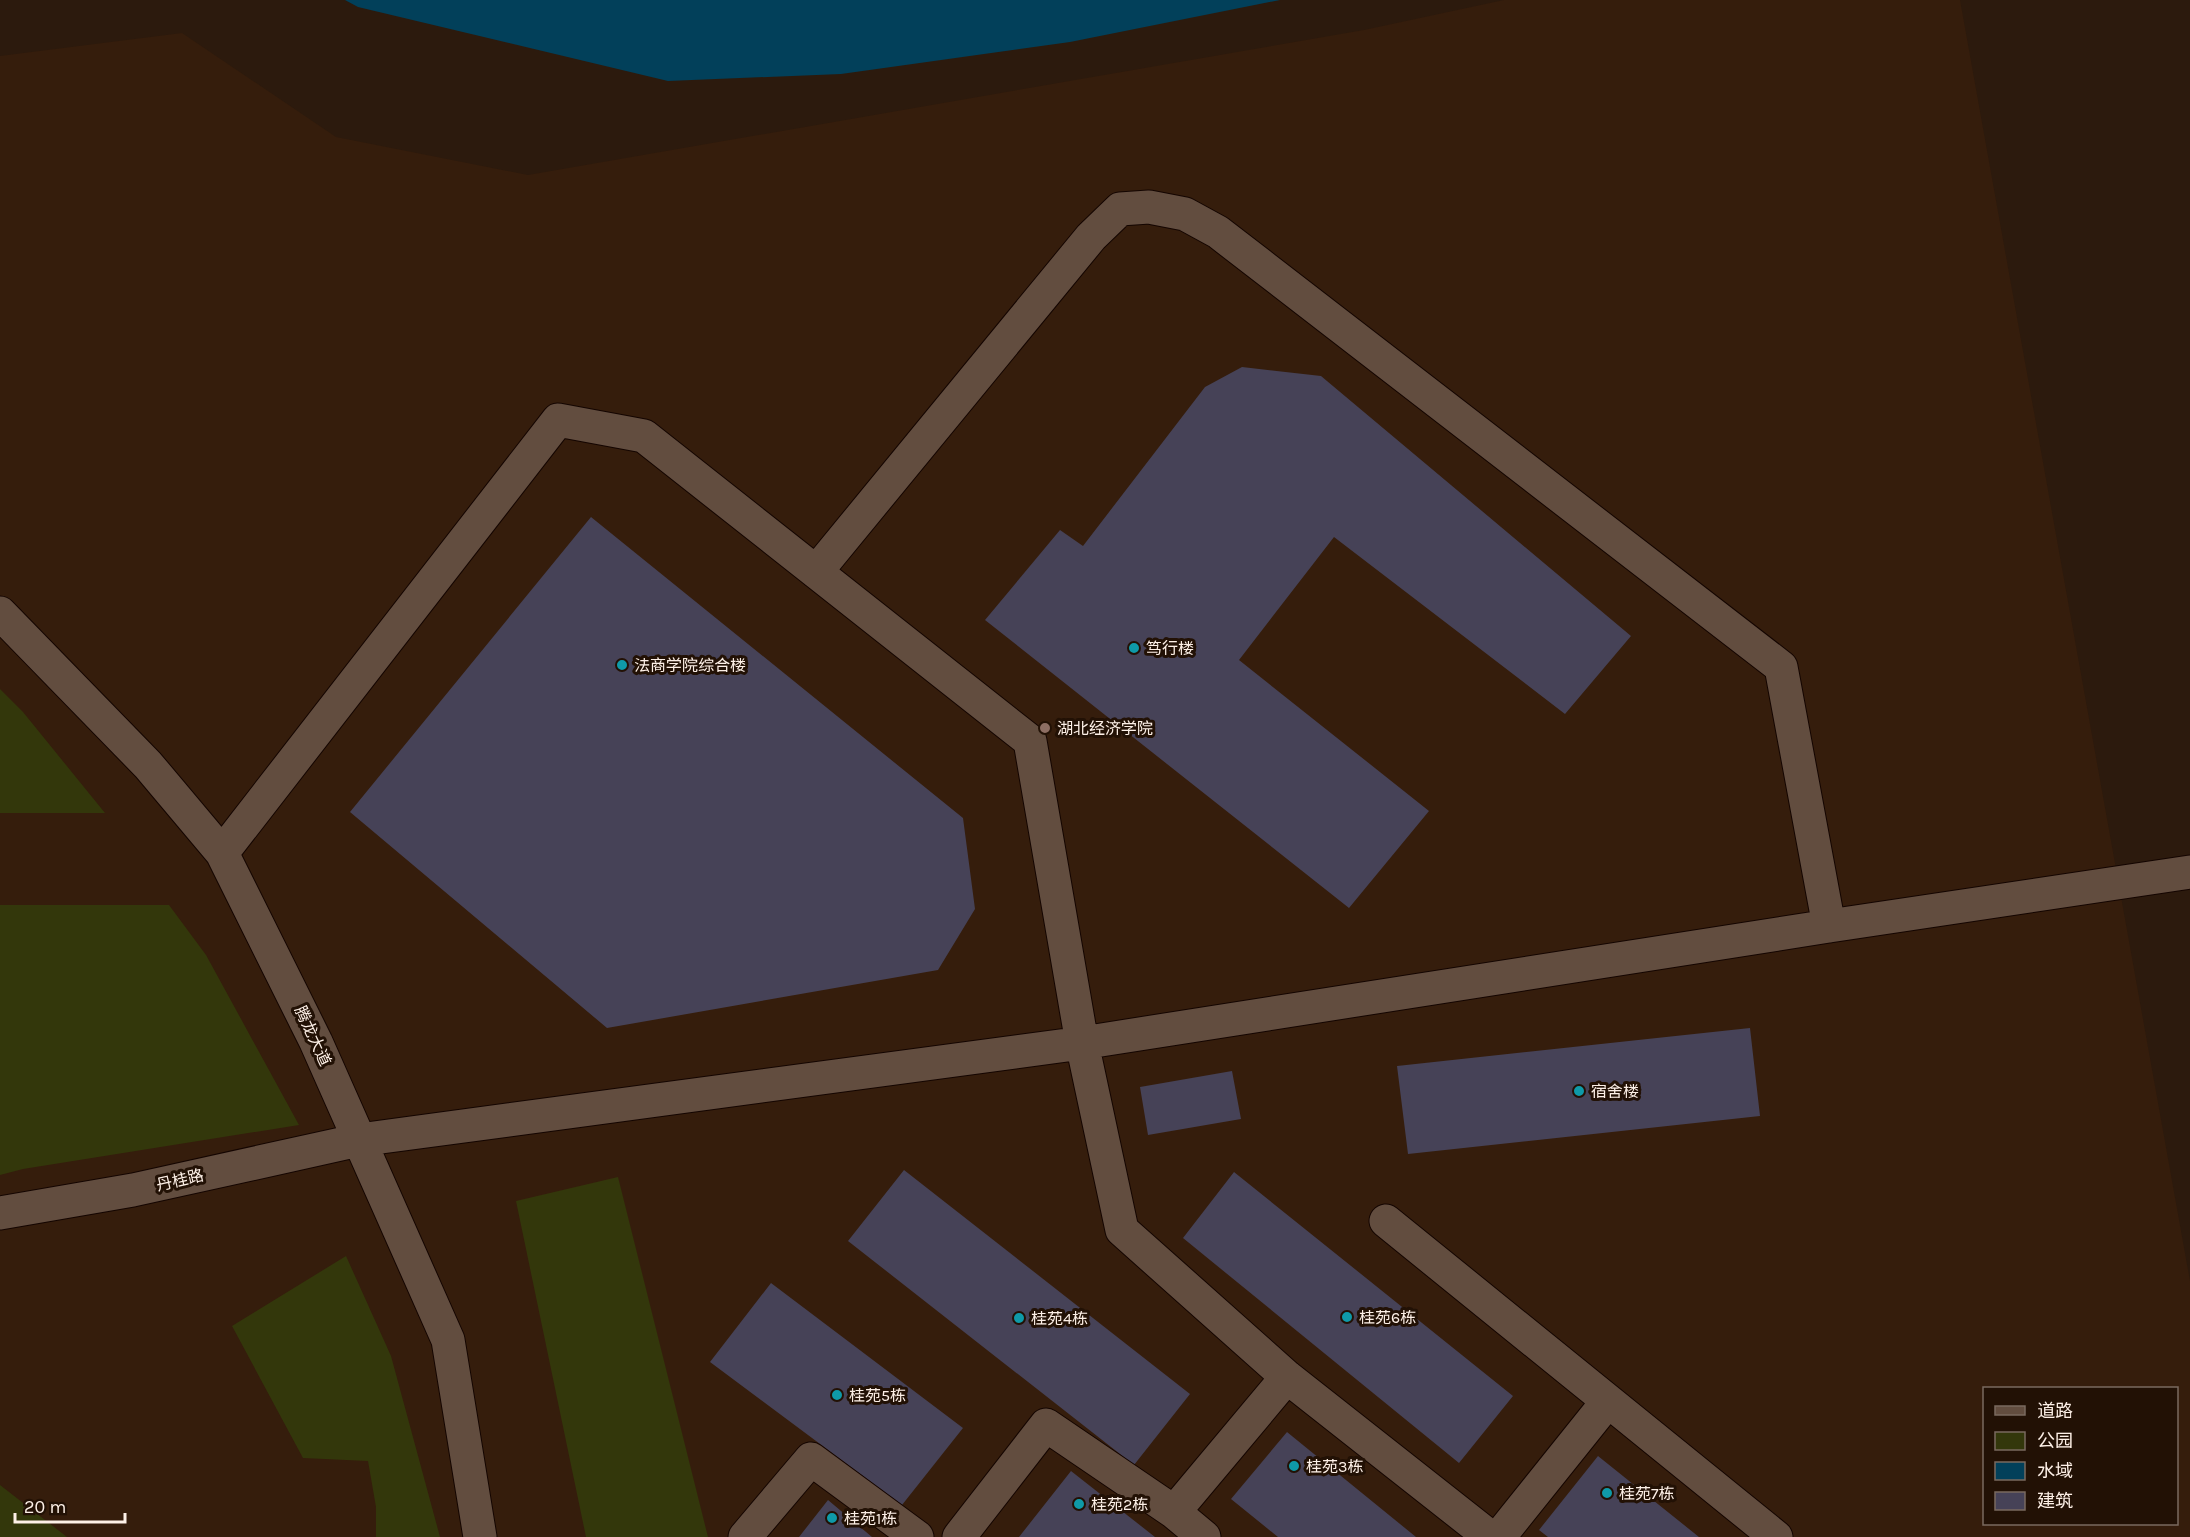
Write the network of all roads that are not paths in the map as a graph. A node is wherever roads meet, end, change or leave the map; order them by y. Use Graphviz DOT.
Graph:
graph roads {
  1 [pos="816,572"];
  2 [pos="0,612"];
  3 [pos="222,853"];
  4 [pos="2190,872"];
  5 [pos="1829,926"];
  6 [pos="1082,1043"];
  7 [pos="359,1140"];
  8 [pos="0,1213"];
  9 [pos="1386,1221"];
  10 [pos="1287,1377"];
  11 [pos="1608,1401"];
  12 [pos="1174,1512"];
  13 [pos="480,1537"];
  14 [pos="745,1537"];
  15 [pos="917,1537"];
  16 [pos="959,1537"];
  17 [pos="1204,1537"];
  18 [pos="1490,1537"];
  19 [pos="1499,1537"];
  20 [pos="1776,1537"];
  1 -- 3 [label="street"];
  1 -- 5 [label="street"];
  1 -- 6 [label="street"];
  2 -- 3 [label="street, 腾龙大道"];
  3 -- 7 [label="street, 腾龙大道"];
  4 -- 5 [label="street, 丹桂路"];
  5 -- 6 [label="street, 丹桂路"];
  6 -- 7 [label="street, 丹桂路"];
  6 -- 10 [label="street"];
  7 -- 8 [label="street, 丹桂路"];
  7 -- 13 [label="street, 腾龙大道"];
  9 -- 11 [label="street"];
  10 -- 12 [label="street"];
  10 -- 18 [label="street"];
  11 -- 19 [label="street"];
  11 -- 20 [label="street"];
  12 -- 16 [label="street"];
  12 -- 17 [label="street"];
  14 -- 15 [label="street"];
}
